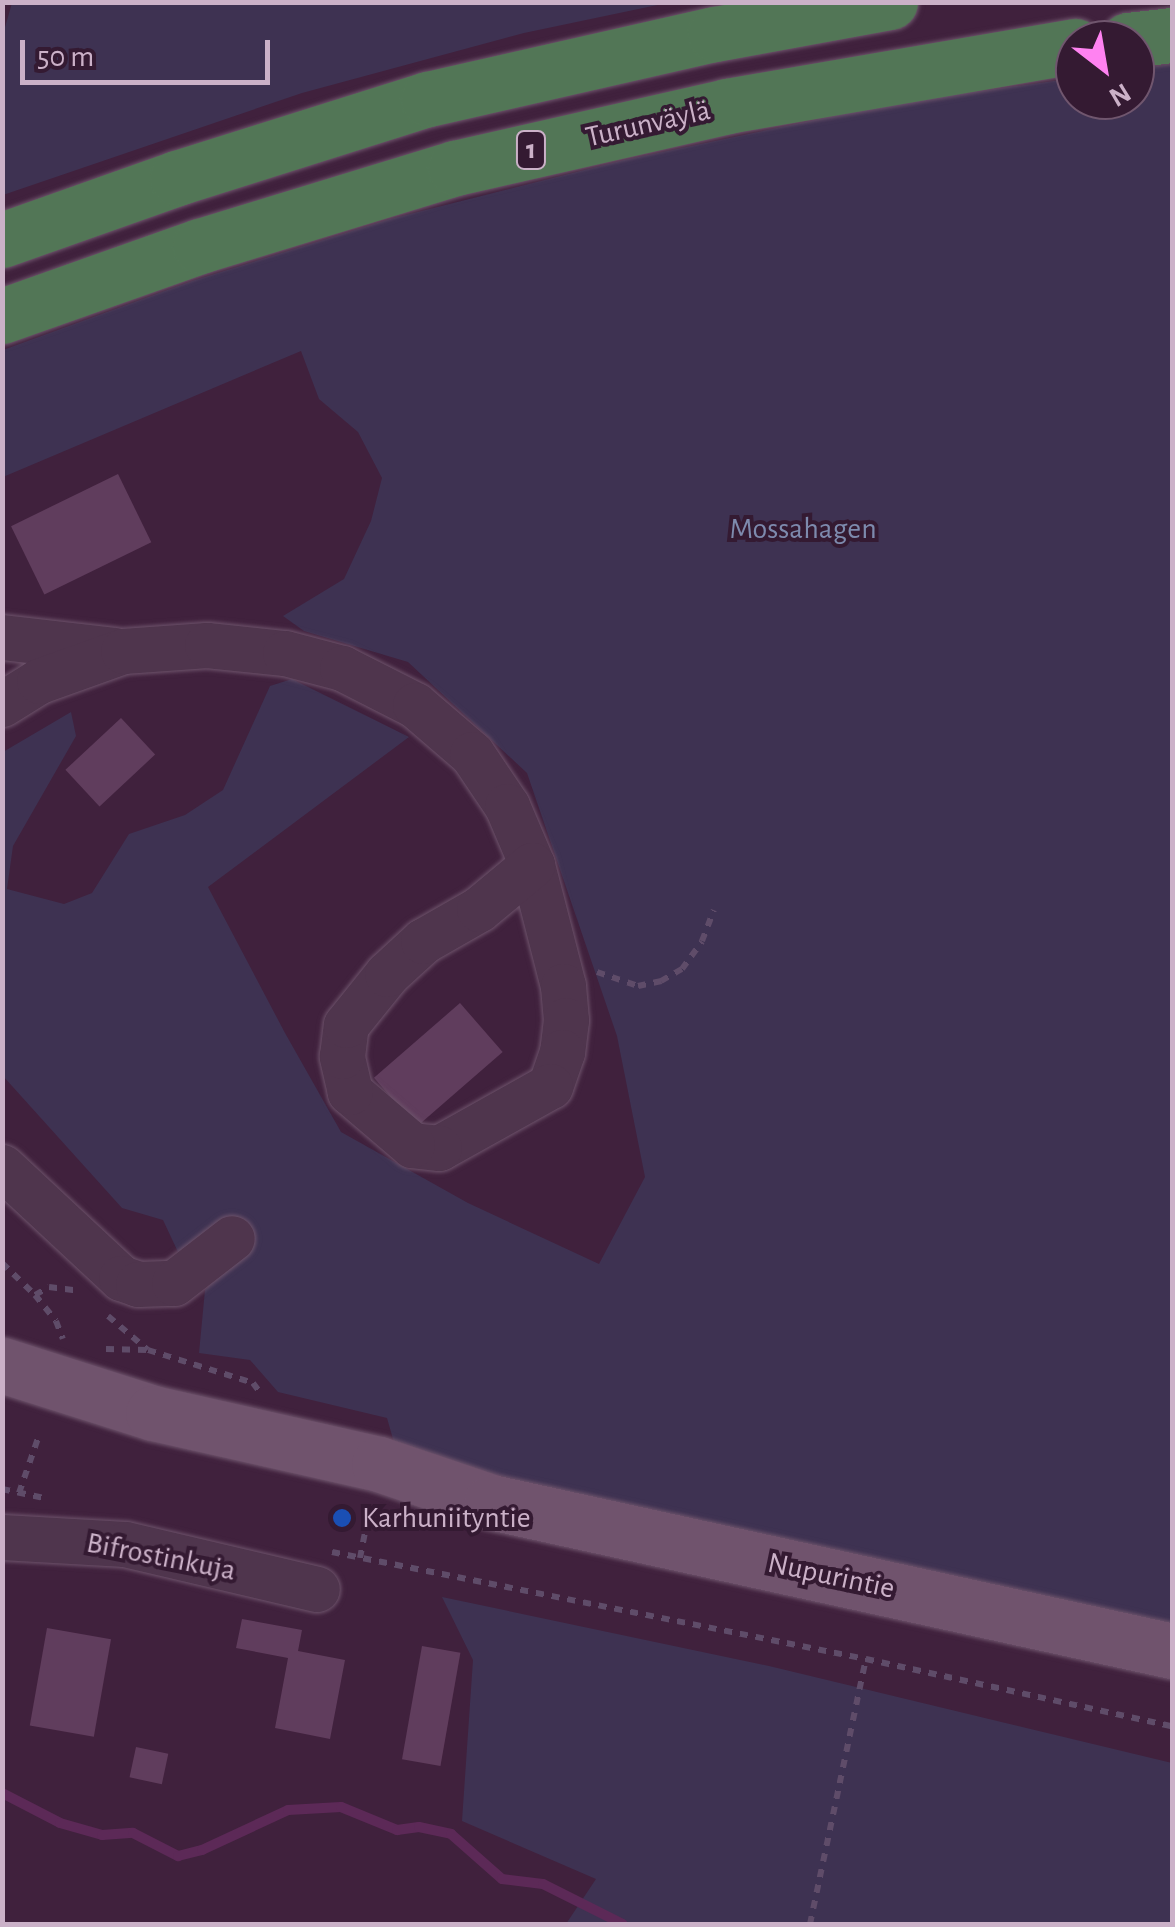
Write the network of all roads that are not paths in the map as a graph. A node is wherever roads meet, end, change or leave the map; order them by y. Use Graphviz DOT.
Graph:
graph roads {
  1 [pos="890,2"];
  2 [pos="1055,49"];
  3 [pos="2,240"];
  4 [pos="2,316"];
  5 [pos="2,637"];
  6 [pos="123,651"];
  7 [pos="2,704"];
  8 [pos="532,865"];
  9 [pos="2,1167"];
  10 [pos="232,1238"];
  11 [pos="2,1366"];
  12 [pos="20,1420"];
  13 [pos="490,1502"];
  14 [pos="2,1537"];
  15 [pos="320,1570"];
  16 [pos="1172,1651"];
  1 -- 3 [label="highway"];
  2 -- 4 [label="highway, Turunväylä / 1"];
  5 -- 6 [label="street"];
  6 -- 7 [label="street"];
  6 -- 8 [label="street"];
  8 -- 8 [label="street"];
  9 -- 10 [label="street"];
  11 -- 13 [label="main road, Nupurintie"];
  12 -- 13 [label="main road, Nupurintie"];
  13 -- 16 [label="main road, Nupurintie"];
  14 -- 15 [label="street, Bifrostinkuja"];
}
